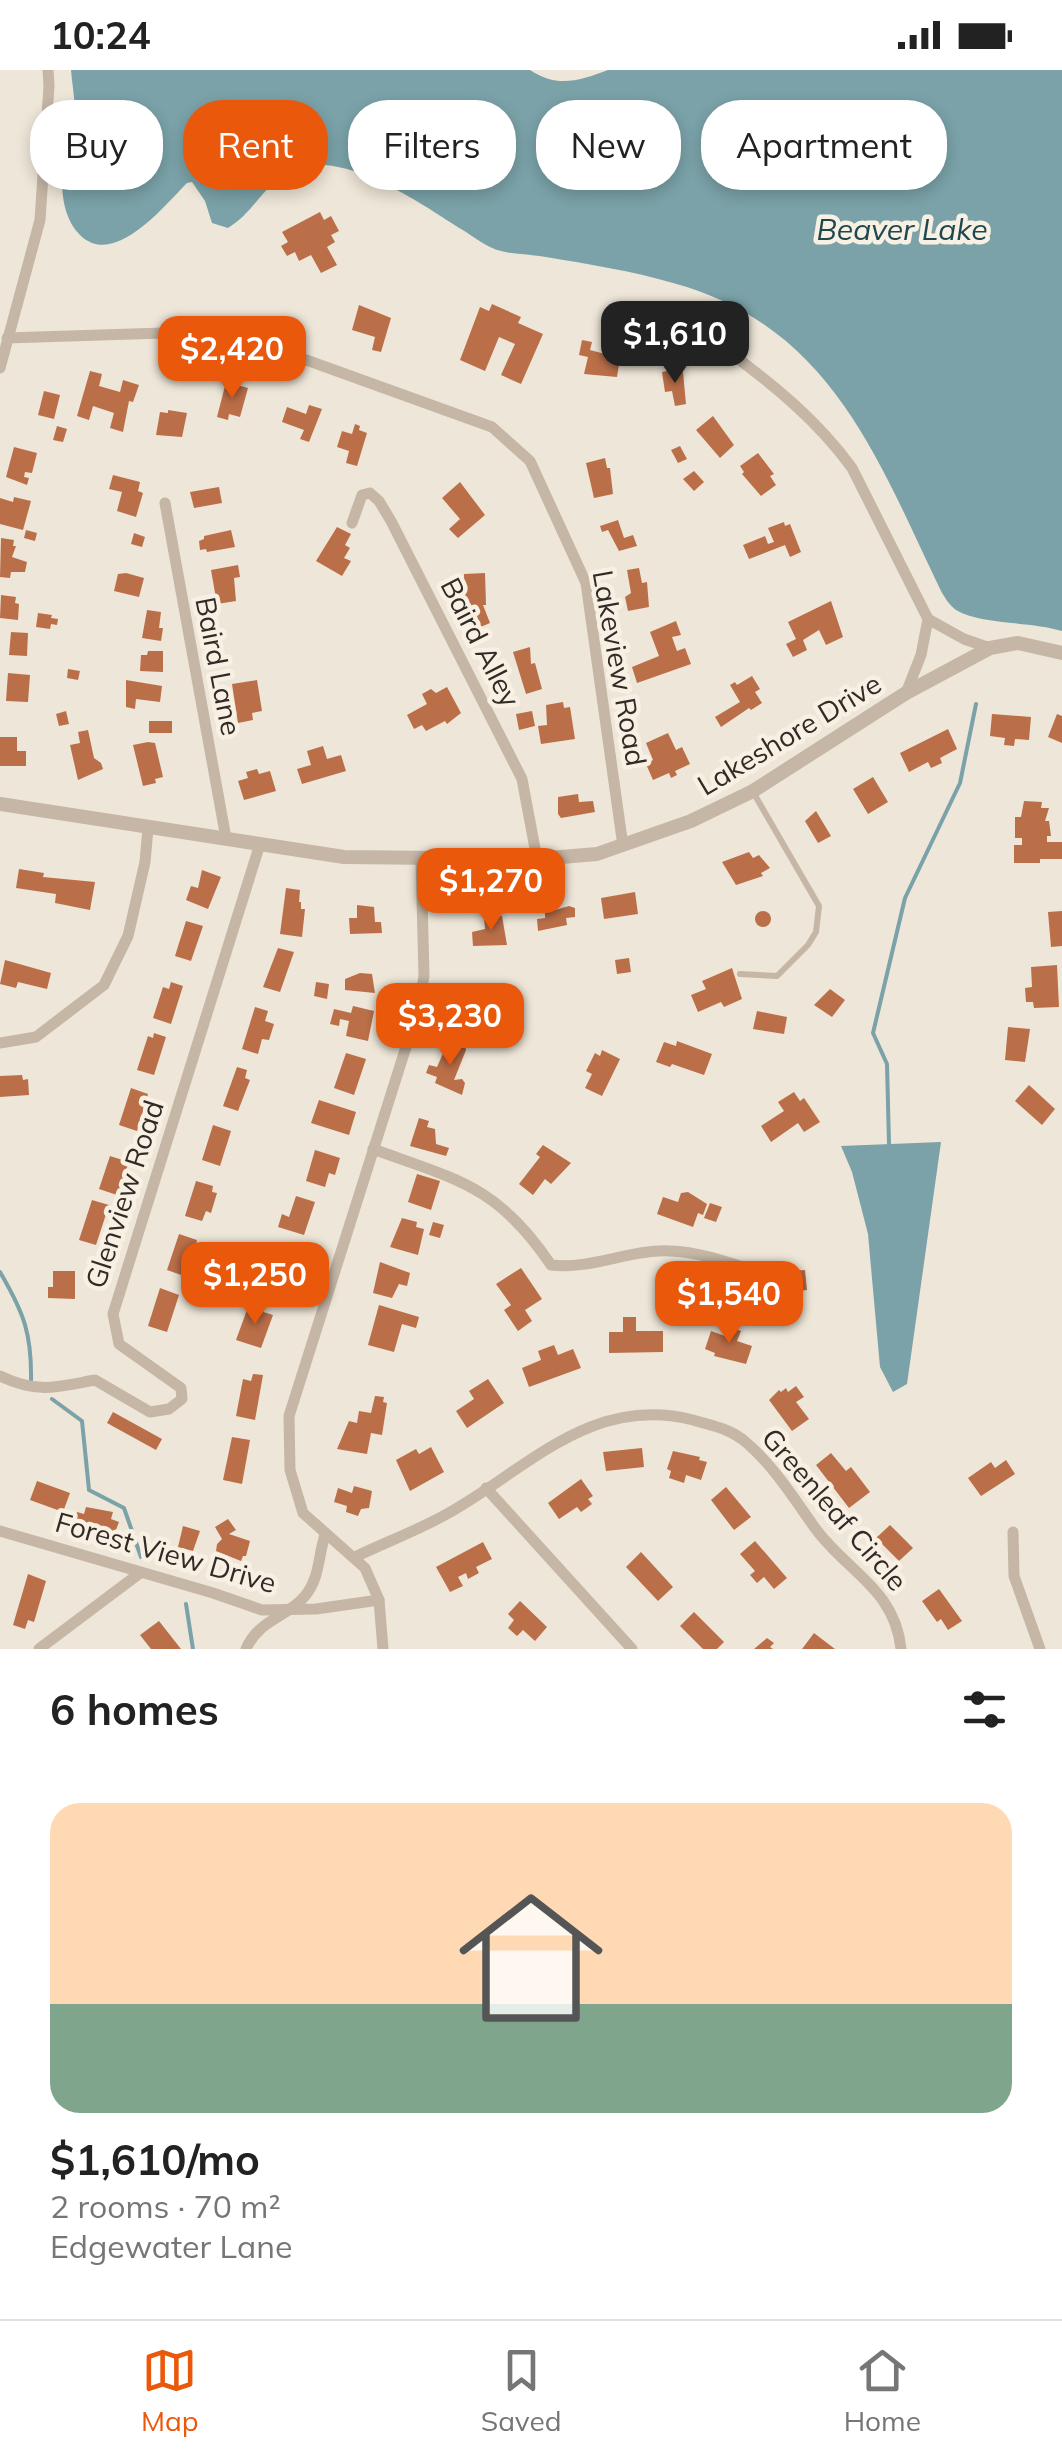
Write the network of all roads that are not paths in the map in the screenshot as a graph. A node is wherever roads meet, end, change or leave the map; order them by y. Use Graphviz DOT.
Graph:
graph roads {
  1 [pos="48,70"];
  2 [pos="4,346"];
  3 [pos="726,350"];
  4 [pos="0,368"];
  5 [pos="165,503"];
  6 [pos="352,523"];
  7 [pos="928,619"];
  8 [pos="990,648"];
  9 [pos="1062,653"];
  10 [pos="906,693"];
  11 [pos="753,791"];
  12 [pos="0,804"];
  13 [pos="148,828"];
  14 [pos="226,838"];
  15 [pos="260,844"];
  16 [pos="624,846"];
  17 [pos="420,859"];
  18 [pos="537,859"];
  19 [pos="740,974"];
  20 [pos="0,1042"];
  21 [pos="373,1149"];
  22 [pos="771,1276"];
  23 [pos="0,1376"];
  24 [pos="486,1488"];
  25 [pos="0,1531"];
  26 [pos="1013,1532"];
  27 [pos="325,1536"];
  28 [pos="354,1557"];
  29 [pos="140,1573"];
  30 [pos="379,1600"];
  31 [pos="284,1610"];
  32 [pos="39,1649"];
  33 [pos="246,1649"];
  34 [pos="382,1649"];
  35 [pos="632,1649"];
  36 [pos="901,1649"];
  37 [pos="1040,1649"];
  1 -- 2 [label="street"];
  2 -- 4 [label="street"];
  2 -- 16 [label="street, Lakeview Road"];
  3 -- 7 [label="street"];
  5 -- 14 [label="street, Baird Lane"];
  6 -- 18 [label="street, Baird Alley"];
  7 -- 8 [label="street"];
  7 -- 10 [label="street"];
  8 -- 9 [label="street, Lakeshore Drive"];
  8 -- 10 [label="street, Lakeshore Drive"];
  10 -- 11 [label="street, Lakeshore Drive"];
  11 -- 16 [label="street, Lakeshore Drive"];
  11 -- 19 [label="lane"];
  12 -- 13 [label="street, Lakeshore Drive"];
  13 -- 14 [label="street, Lakeshore Drive"];
  13 -- 20 [label="street"];
  14 -- 15 [label="street, Lakeshore Drive"];
  15 -- 17 [label="street, Lakeshore Drive"];
  15 -- 23 [label="street, Glenview Road"];
  16 -- 18 [label="street, Lakeshore Drive"];
  17 -- 18 [label="street, Lakeshore Drive"];
  17 -- 21 [label="street"];
  21 -- 22 [label="street"];
  21 -- 27 [label="street"];
  24 -- 28 [label="street, Greenleaf Circle"];
  24 -- 35 [label="street"];
  24 -- 36 [label="street, Greenleaf Circle"];
  25 -- 29 [label="street, Forest View Drive"];
  26 -- 37 [label="street"];
  27 -- 28 [label="street"];
  27 -- 31 [label="street"];
  28 -- 30 [label="street"];
  29 -- 31 [label="street, Forest View Drive"];
  29 -- 32 [label="street"];
  30 -- 31 [label="street, Forest View Drive"];
  30 -- 34 [label="street"];
  31 -- 33 [label="street"];
}
